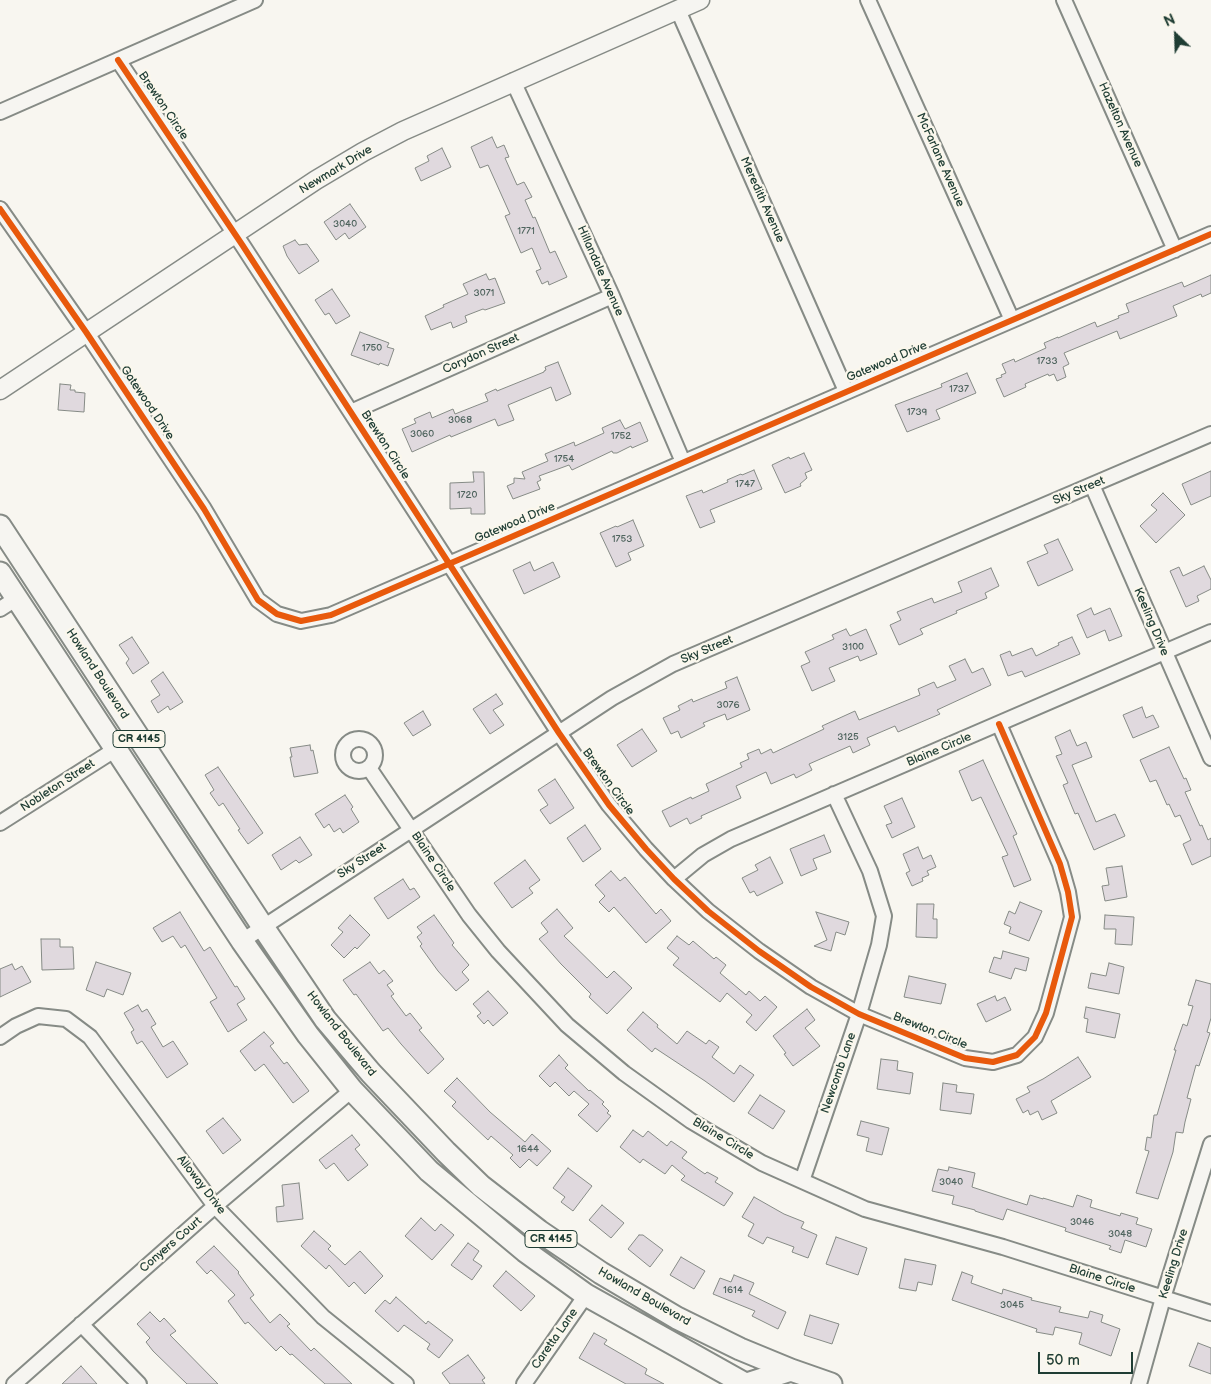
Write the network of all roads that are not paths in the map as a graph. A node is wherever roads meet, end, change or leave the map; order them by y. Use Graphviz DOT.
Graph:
graph roads {
  1 [pos="255,0"];
  2 [pos="700,0"];
  3 [pos="868,0"];
  4 [pos="1064,0"];
  5 [pos="678,10"];
  6 [pos="118,60"];
  7 [pos="513,82"];
  8 [pos="0,112"];
  9 [pos="0,209"];
  10 [pos="236,234"];
  11 [pos="1211,234"];
  12 [pos="1175,250"];
  13 [pos="612,296"];
  14 [pos="1012,320"];
  15 [pos="86,332"];
  16 [pos="0,390"];
  17 [pos="846,391"];
  18 [pos="351,412"];
  19 [pos="1211,434"];
  20 [pos="683,462"];
  21 [pos="1092,485"];
  22 [pos="0,526"];
  23 [pos="449,564"];
  24 [pos="0,572"];
  25 [pos="8,604"];
  26 [pos="1211,632"];
  27 [pos="1164,652"];
  28 [pos="999,724"];
  29 [pos="559,733"];
  30 [pos="116,749"];
  31 [pos="1211,758"];
  32 [pos="368,768"];
  33 [pos="834,794"];
  34 [pos="0,823"];
  35 [pos="411,829"];
  36 [pos="674,879"];
  37 [pos="263,927"];
  38 [pos="242,941"];
  39 [pos="859,1014"];
  40 [pos="0,1036"];
  41 [pos="352,1090"];
  42 [pos="1211,1144"];
  43 [pos="802,1181"];
  44 [pos="215,1206"];
  45 [pos="586,1294"];
  46 [pos="1163,1298"];
  47 [pos="1211,1313"];
  48 [pos="81,1324"];
  49 [pos="740,1349"];
  50 [pos="706,1363"];
  51 [pos="791,1370"];
  52 [pos="14,1384"];
  53 [pos="139,1384"];
  54 [pos="406,1384"];
  55 [pos="524,1384"];
  56 [pos="745,1384"];
  57 [pos="831,1384"];
  58 [pos="1139,1384"];
  1 -- 6 [label="street"];
  2 -- 5 [label="street, Newmark Drive"];
  3 -- 14 [label="street, McFarlane Avenue"];
  4 -- 12 [label="street, Hazelton Avenue"];
  5 -- 7 [label="street, Newmark Drive"];
  5 -- 17 [label="street, Meredith Avenue"];
  6 -- 8 [label="street"];
  6 -- 10 [label="street, Brewton Circle"];
  7 -- 10 [label="street, Newmark Drive"];
  7 -- 13 [label="street, Hillandale Avenue"];
  9 -- 15 [label="street, Gatewood Drive"];
  10 -- 15 [label="street, Newmark Drive"];
  10 -- 18 [label="street, Brewton Circle"];
  11 -- 12 [label="street, Gatewood Drive"];
  12 -- 14 [label="street, Gatewood Drive"];
  13 -- 18 [label="street, Corydon Street"];
  13 -- 20 [label="street, Hillandale Avenue"];
  14 -- 17 [label="street, Gatewood Drive"];
  15 -- 16 [label="street, Newmark Drive"];
  15 -- 23 [label="street, Gatewood Drive"];
  17 -- 20 [label="street, Gatewood Drive"];
  18 -- 23 [label="street, Brewton Circle"];
  19 -- 21 [label="street, Sky Street"];
  20 -- 23 [label="street, Gatewood Drive"];
  21 -- 27 [label="street, Keeling Drive"];
  21 -- 29 [label="street, Sky Street"];
  22 -- 37 [label="main road, Howland Boulevard / CR 4145"];
  23 -- 29 [label="street, Brewton Circle"];
  24 -- 25 [label="main road, Howland Boulevard / CR 4145"];
  25 -- 30 [label="main road, Howland Boulevard / CR 4145"];
  26 -- 27 [label="street, Blaine Circle"];
  27 -- 28 [label="street, Blaine Circle"];
  27 -- 31 [label="street, Keeling Drive"];
  28 -- 33 [label="street, Blaine Circle"];
  28 -- 39 [label="street, Brewton Circle"];
  29 -- 35 [label="street, Sky Street"];
  29 -- 36 [label="street, Brewton Circle"];
  30 -- 34 [label="street, Nobleton Street"];
  30 -- 38 [label="main road, Howland Boulevard / CR 4145"];
  32 -- 35 [label="street, Blaine Circle"];
  33 -- 36 [label="street, Blaine Circle"];
  33 -- 39 [label="street, Newcomb Lane"];
  35 -- 37 [label="street, Sky Street"];
  35 -- 43 [label="street, Blaine Circle"];
  36 -- 39 [label="street, Brewton Circle"];
  37 -- 38 [label="street, Sky Street"];
  37 -- 49 [label="main road, Howland Boulevard / CR 4145"];
  38 -- 41 [label="main road, Howland Boulevard / CR 4145"];
  39 -- 43 [label="street, Newcomb Lane"];
  40 -- 44 [label="street, Alloway Drive"];
  41 -- 44 [label="street, Conyers Court"];
  41 -- 45 [label="main road, Howland Boulevard / CR 4145"];
  42 -- 46 [label="street, Keeling Drive"];
  43 -- 46 [label="street, Blaine Circle"];
  44 -- 48 [label="street, Conyers Court"];
  44 -- 54 [label="street, Alloway Drive"];
  45 -- 50 [label="main road, Howland Boulevard / CR 4145"];
  45 -- 55 [label="street, Caretta Lane"];
  46 -- 47 [label="street, Blaine Circle"];
  46 -- 58 [label="street, Keeling Drive"];
  48 -- 52 [label="street, Conyers Court"];
  48 -- 53 [label="street"];
  49 -- 50 [label="main road"];
  49 -- 51 [label="main road, Howland Boulevard / CR 4145"];
  50 -- 56 [label="main road, Howland Boulevard / CR 4145"];
  51 -- 56 [label="main road"];
  51 -- 57 [label="main road, Howland Boulevard / CR 4145"];
}
